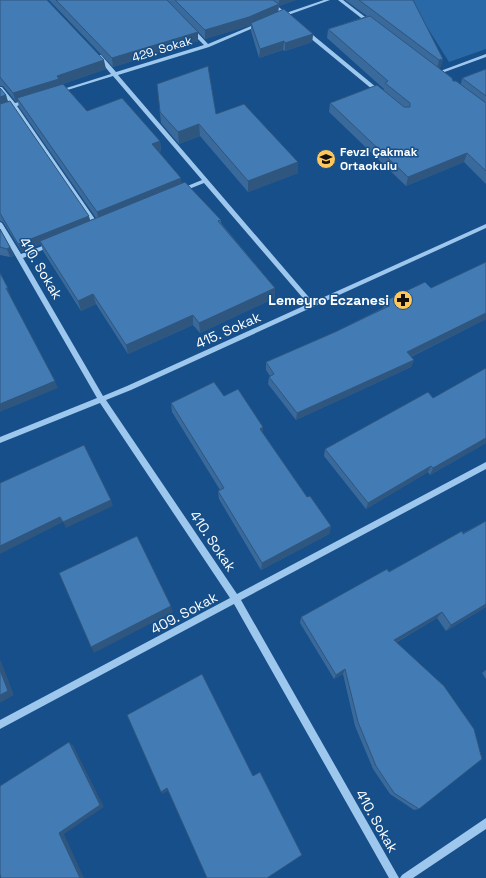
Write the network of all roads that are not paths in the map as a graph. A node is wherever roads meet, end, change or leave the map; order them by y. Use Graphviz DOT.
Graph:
graph roads {
  1 [pos="267,0"];
  2 [pos="328,0"];
  3 [pos="340,0"];
  4 [pos="285,14"];
  5 [pos="278,17"];
  6 [pos="291,19"];
  7 [pos="264,23"];
  8 [pos="377,27"];
  9 [pos="190,28"];
  10 [pos="303,29"];
  11 [pos="207,46"];
  12 [pos="94,52"];
  13 [pos="486,56"];
  14 [pos="431,68"];
  15 [pos="437,73"];
  16 [pos="115,74"];
  17 [pos="442,77"];
  18 [pos="0,88"];
  19 [pos="50,94"];
  20 [pos="387,99"];
  21 [pos="28,101"];
  22 [pos="14,105"];
  23 [pos="0,110"];
  24 [pos="206,180"];
  25 [pos="177,192"];
  26 [pos="104,223"];
  27 [pos="0,224"];
  28 [pos="97,226"];
  29 [pos="486,226"];
  30 [pos="90,229"];
  31 [pos="3,234"];
  32 [pos="55,243"];
  33 [pos="20,257"];
  34 [pos="312,305"];
  35 [pos="101,398"];
  36 [pos="0,440"];
  37 [pos="486,466"];
  38 [pos="236,600"];
  39 [pos="0,725"];
  40 [pos="486,823"];
  41 [pos="394,878"];
  42 [pos="405,878"];
  1 -- 4 [label="street"];
  2 -- 4 [label="street"];
  3 -- 8 [label="street"];
  4 -- 5 [label="street"];
  4 -- 6 [label="street"];
  7 -- 11 [label="street, 429. Sokak"];
  9 -- 11 [label="street"];
  10 -- 20 [label="street"];
  11 -- 16 [label="street, 429. Sokak"];
  12 -- 16 [label="street"];
  13 -- 15 [label="street"];
  14 -- 15 [label="street"];
  15 -- 17 [label="street"];
  16 -- 19 [label="street, 429. Sokak"];
  16 -- 24 [label="street"];
  18 -- 22 [label="street"];
  21 -- 22 [label="street"];
  22 -- 23 [label="street"];
  22 -- 28 [label="street"];
  24 -- 25 [label="street"];
  24 -- 34 [label="street"];
  26 -- 28 [label="street"];
  27 -- 31 [label="street, 410. Sokak"];
  28 -- 30 [label="street"];
  29 -- 34 [label="street, 415. Sokak"];
  31 -- 33 [label="street, 410. Sokak"];
  32 -- 33 [label="street"];
  33 -- 35 [label="street, 410. Sokak"];
  34 -- 35 [label="street, 415. Sokak"];
  35 -- 36 [label="street, 415. Sokak"];
  35 -- 38 [label="street, 410. Sokak"];
  37 -- 38 [label="street, 409. Sokak"];
  38 -- 39 [label="street, 409. Sokak"];
  38 -- 41 [label="street, 410. Sokak"];
  40 -- 42 [label="street"];
}
